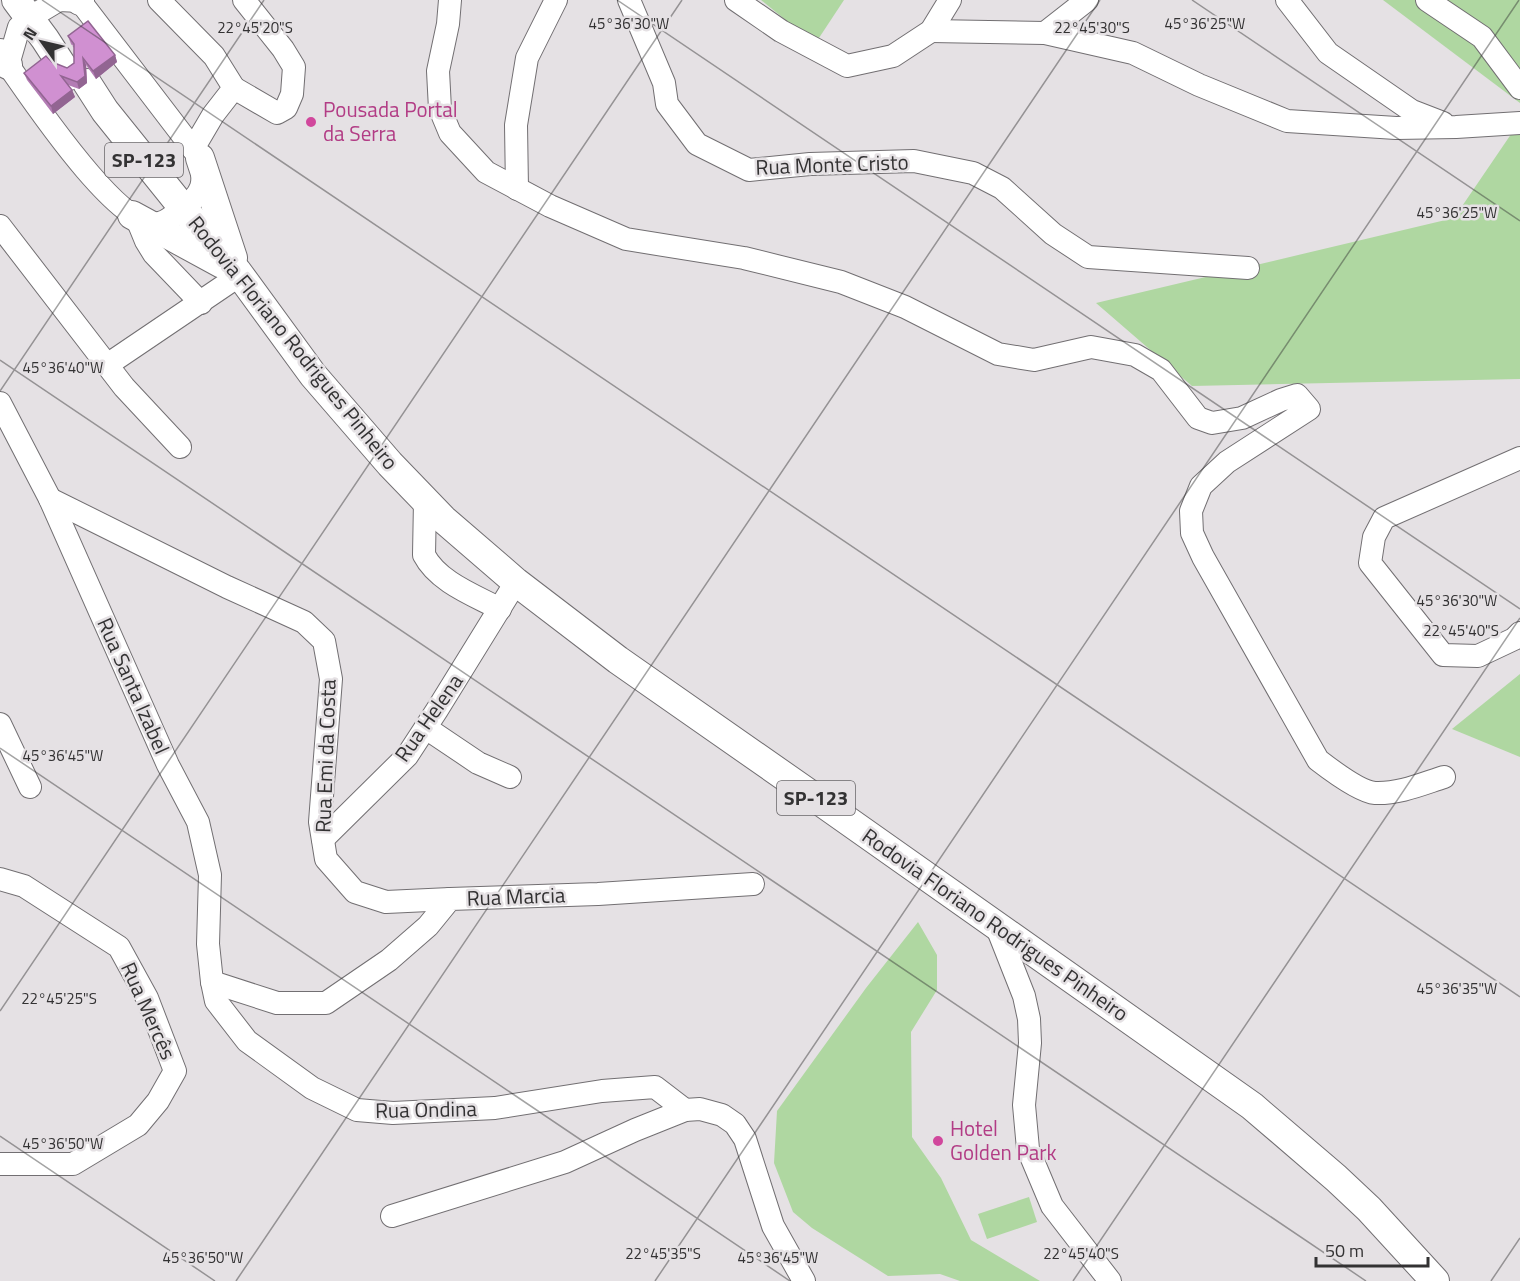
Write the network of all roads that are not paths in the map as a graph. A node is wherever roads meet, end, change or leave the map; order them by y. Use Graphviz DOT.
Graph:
graph roads {
  1 [pos="80,0"];
  2 [pos="159,0"];
  3 [pos="243,0"];
  4 [pos="450,0"];
  5 [pos="556,0"];
  6 [pos="629,0"];
  7 [pos="736,0"];
  8 [pos="950,0"];
  9 [pos="1087,0"];
  10 [pos="1287,0"];
  11 [pos="1427,0"];
  12 [pos="31,19"];
  13 [pos="931,31"];
  14 [pos="1045,33"];
  15 [pos="4,59"];
  16 [pos="234,88"];
  17 [pos="1520,88"];
  18 [pos="1520,123"];
  19 [pos="1456,127"];
  20 [pos="197,153"];
  21 [pos="517,189"];
  22 [pos="183,208"];
  23 [pos="134,217"];
  24 [pos="0,226"];
  25 [pos="1248,268"];
  26 [pos="239,273"];
  27 [pos="201,303"];
  28 [pos="107,365"];
  29 [pos="0,403"];
  30 [pos="180,447"];
  31 [pos="1520,458"];
  32 [pos="51,499"];
  33 [pos="425,501"];
  34 [pos="516,582"];
  35 [pos="500,609"];
  36 [pos="1520,633"];
  37 [pos="0,724"];
  38 [pos="426,728"];
  39 [pos="510,777"];
  40 [pos="1444,777"];
  41 [pos="30,787"];
  42 [pos="323,839"];
  43 [pos="0,879"];
  44 [pos="753,884"];
  45 [pos="450,899"];
  46 [pos="996,925"];
  47 [pos="212,982"];
  48 [pos="686,1110"];
  49 [pos="0,1164"];
  50 [pos="392,1216"];
  51 [pos="804,1281"];
  52 [pos="1110,1281"];
  53 [pos="1435,1281"];
  1 -- 12 [label="street"];
  1 -- 20 [label="street"];
  2 -- 16 [label="street"];
  3 -- 16 [label="street"];
  4 -- 21 [label="street"];
  5 -- 21 [label="street"];
  6 -- 25 [label="street, Rua Monte Cristo"];
  7 -- 13 [label="street"];
  8 -- 13 [label="street"];
  9 -- 14 [label="street"];
  10 -- 19 [label="street"];
  11 -- 17 [label="street"];
  12 -- 15 [label="street"];
  12 -- 22 [label="main road, Rodovia Floriano Rodrigues Pinheiro / SP-123"];
  13 -- 14 [label="street"];
  14 -- 19 [label="street"];
  15 -- 23 [label="street"];
  16 -- 20 [label="street"];
  18 -- 19 [label="street"];
  20 -- 22 [label="street"];
  20 -- 26 [label="main road"];
  21 -- 40 [label="street"];
  22 -- 23 [label="street"];
  22 -- 26 [label="main road, Rodovia Floriano Rodrigues Pinheiro / SP-123"];
  23 -- 26 [label="main road"];
  23 -- 27 [label="street"];
  24 -- 28 [label="street"];
  26 -- 27 [label="street"];
  26 -- 33 [label="main road, Rodovia Floriano Rodrigues Pinheiro / SP-123"];
  27 -- 28 [label="street"];
  28 -- 30 [label="street"];
  29 -- 32 [label="street, Rua Santa Izabel"];
  31 -- 36 [label="street"];
  32 -- 42 [label="street, Rua Emi da Costa"];
  32 -- 47 [label="street, Rua Santa Izabel"];
  33 -- 34 [label="main road, Rodovia Floriano Rodrigues Pinheiro / SP-123"];
  33 -- 35 [label="street"];
  34 -- 35 [label="street, Rua Helena"];
  34 -- 46 [label="main road, Rodovia Floriano Rodrigues Pinheiro / SP-123"];
  35 -- 38 [label="street, Rua Helena"];
  37 -- 41 [label="street"];
  38 -- 39 [label="street"];
  38 -- 42 [label="street, Rua Helena"];
  42 -- 45 [label="street, Rua Emi da Costa"];
  43 -- 49 [label="street, Rua Mercês"];
  44 -- 45 [label="street, Rua Marcia"];
  45 -- 47 [label="street, Rua Marcia"];
  46 -- 52 [label="street"];
  46 -- 53 [label="main road, Rodovia Floriano Rodrigues Pinheiro / SP-123"];
  47 -- 48 [label="street, Rua Ondina"];
  48 -- 50 [label="street"];
  48 -- 51 [label="street"];
}
